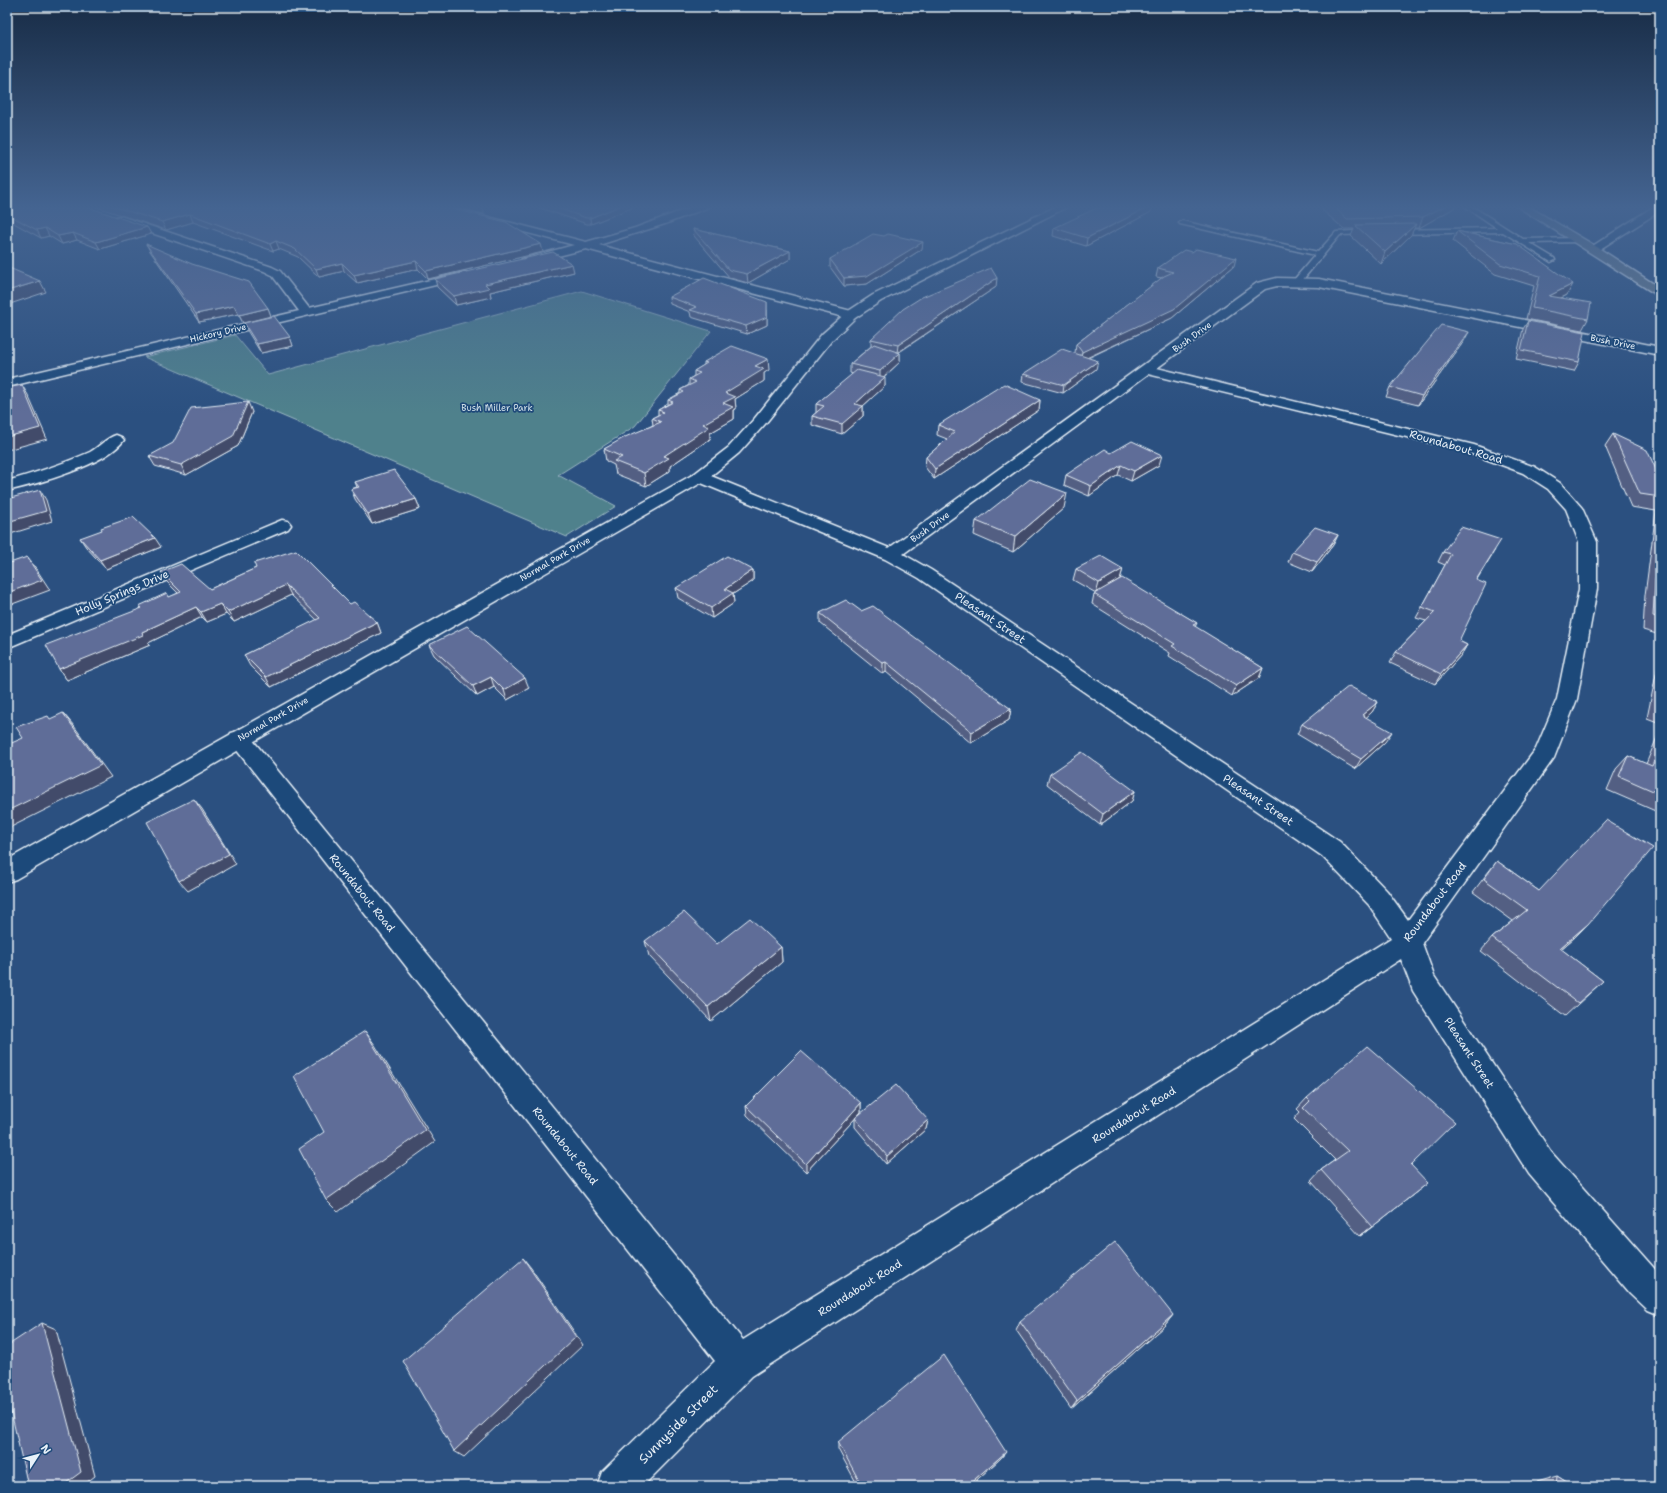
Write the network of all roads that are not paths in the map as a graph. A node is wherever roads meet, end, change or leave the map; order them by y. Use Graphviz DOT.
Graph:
graph roads {
  1 [pos="277,275"];
  2 [pos="464,275"];
  3 [pos="698,275"];
  4 [pos="924,275"];
  5 [pos="1302,275"];
  6 [pos="1632,275"];
  7 [pos="1297,281"];
  8 [pos="1660,293"];
  9 [pos="306,312"];
  10 [pos="851,315"];
  11 [pos="1660,352"];
  12 [pos="1147,370"];
  13 [pos="7,383"];
  14 [pos="116,440"];
  15 [pos="700,477"];
  16 [pos="7,486"];
  17 [pos="282,525"];
  18 [pos="891,555"];
  19 [pos="7,642"];
  20 [pos="239,739"];
  21 [pos="7,872"];
  22 [pos="1408,941"];
  23 [pos="1660,1298"];
  24 [pos="739,1363"];
  25 [pos="616,1486"];
  1 -- 9 [label="street"];
  2 -- 9 [label="street, Hickory Drive"];
  3 -- 10 [label="street"];
  4 -- 10 [label="street, Normal Park Drive"];
  5 -- 7 [label="lane"];
  6 -- 8 [label="main road"];
  7 -- 11 [label="street, Bush Drive"];
  7 -- 12 [label="street, Bush Drive"];
  9 -- 13 [label="street, Hickory Drive"];
  10 -- 15 [label="street, Normal Park Drive"];
  12 -- 18 [label="street, Bush Drive"];
  12 -- 22 [label="street, Roundabout Road"];
  14 -- 16 [label="street"];
  15 -- 18 [label="street, Pleasant Street"];
  15 -- 20 [label="street, Normal Park Drive"];
  17 -- 19 [label="street, Holly Springs Drive"];
  18 -- 22 [label="street, Pleasant Street"];
  20 -- 21 [label="street, Normal Park Drive"];
  20 -- 24 [label="street, Roundabout Road"];
  22 -- 23 [label="street, Pleasant Street"];
  22 -- 24 [label="street, Roundabout Road"];
  24 -- 25 [label="street, Sunnyside Street"];
}
